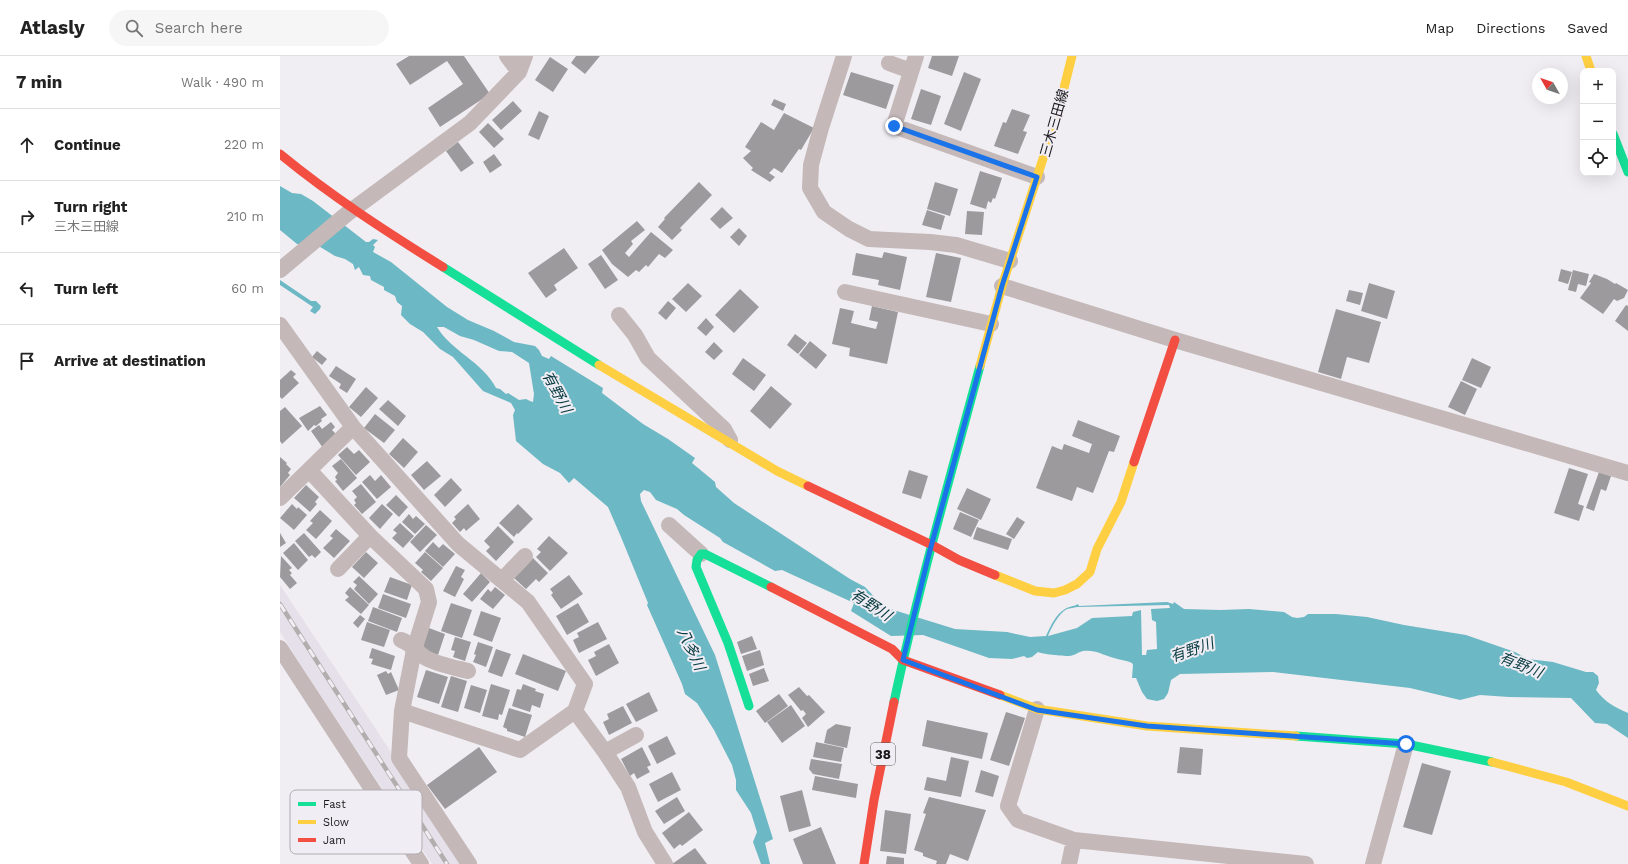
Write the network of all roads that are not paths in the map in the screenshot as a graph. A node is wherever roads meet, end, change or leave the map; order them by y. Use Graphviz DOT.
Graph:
graph roads {
  1 [pos="507,56"];
  2 [pos="525,56"];
  3 [pos="844,56"];
  4 [pos="1072,56"];
  5 [pos="1586,56"];
  6 [pos="888,63"];
  7 [pos="914,63"];
  8 [pos="1590,68"];
  9 [pos="519,72"];
  10 [pos="1615,140"];
  11 [pos="280,154"];
  12 [pos="1628,172"];
  13 [pos="1037,177"];
  14 [pos="351,211"];
  15 [pos="1010,261"];
  16 [pos="280,270"];
  17 [pos="1002,286"];
  18 [pos="845,292"];
  19 [pos="619,315"];
  20 [pos="280,324"];
  21 [pos="991,324"];
  22 [pos="1175,340"];
  23 [pos="353,427"];
  24 [pos="732,445"];
  25 [pos="309,470"];
  26 [pos="1628,473"];
  27 [pos="280,498"];
  28 [pos="669,525"];
  29 [pos="370,536"];
  30 [pos="930,549"];
  31 [pos="702,554"];
  32 [pos="525,556"];
  33 [pos="338,569"];
  34 [pos="502,580"];
  35 [pos="401,640"];
  36 [pos="280,648"];
  37 [pos="414,650"];
  38 [pos="903,660"];
  39 [pos="468,671"];
  40 [pos="749,706"];
  41 [pos="1037,710"];
  42 [pos="575,711"];
  43 [pos="402,712"];
  44 [pos="636,735"];
  45 [pos="1406,744"];
  46 [pos="605,752"];
  47 [pos="373,790"];
  48 [pos="420,790"];
  49 [pos="422,792"];
  50 [pos="1628,806"];
  51 [pos="1074,840"];
  52 [pos="414,854"];
  53 [pos="421,864"];
  54 [pos="470,864"];
  55 [pos="665,864"];
  56 [pos="864,864"];
  57 [pos="1069,864"];
  58 [pos="1306,864"];
  59 [pos="1373,864"];
  1 -- 9 [label="street"];
  2 -- 9 [label="street"];
  3 -- 15 [label="street"];
  4 -- 13 [label="street, 三木三田線 / 38"];
  5 -- 8 [label="street"];
  6 -- 7 [label="street"];
  7 -- 13 [label="street"];
  9 -- 14 [label="street"];
  10 -- 12 [label="street"];
  11 -- 14 [label="street"];
  13 -- 15 [label="street, 三木三田線 / 38"];
  14 -- 16 [label="street"];
  14 -- 24 [label="street"];
  15 -- 17 [label="street, 三木三田線 / 38"];
  17 -- 21 [label="street, 三木三田線 / 38"];
  17 -- 22 [label="street"];
  18 -- 21 [label="street"];
  19 -- 24 [label="street"];
  20 -- 23 [label="street"];
  21 -- 30 [label="street, 三木三田線 / 38"];
  22 -- 26 [label="street"];
  22 -- 30 [label="street"];
  23 -- 25 [label="street"];
  23 -- 34 [label="street"];
  24 -- 30 [label="street"];
  25 -- 27 [label="street"];
  25 -- 29 [label="street"];
  28 -- 31 [label="street"];
  29 -- 33 [label="street"];
  29 -- 37 [label="street"];
  30 -- 38 [label="street, 三木三田線 / 38"];
  31 -- 38 [label="street"];
  31 -- 40 [label="street"];
  32 -- 34 [label="street"];
  34 -- 42 [label="street"];
  35 -- 37 [label="street"];
  36 -- 47 [label="street"];
  37 -- 39 [label="street"];
  37 -- 43 [label="street"];
  38 -- 41 [label="street"];
  38 -- 56 [label="street, 三木三田線 / 38"];
  41 -- 45 [label="street"];
  41 -- 51 [label="street"];
  42 -- 43 [label="street"];
  42 -- 46 [label="street"];
  43 -- 48 [label="street"];
  44 -- 46 [label="street"];
  45 -- 50 [label="street"];
  45 -- 59 [label="street"];
  46 -- 55 [label="street"];
  49 -- 54 [label="street"];
  51 -- 57 [label="street"];
  51 -- 58 [label="street"];
  52 -- 53 [label="street"];
}
